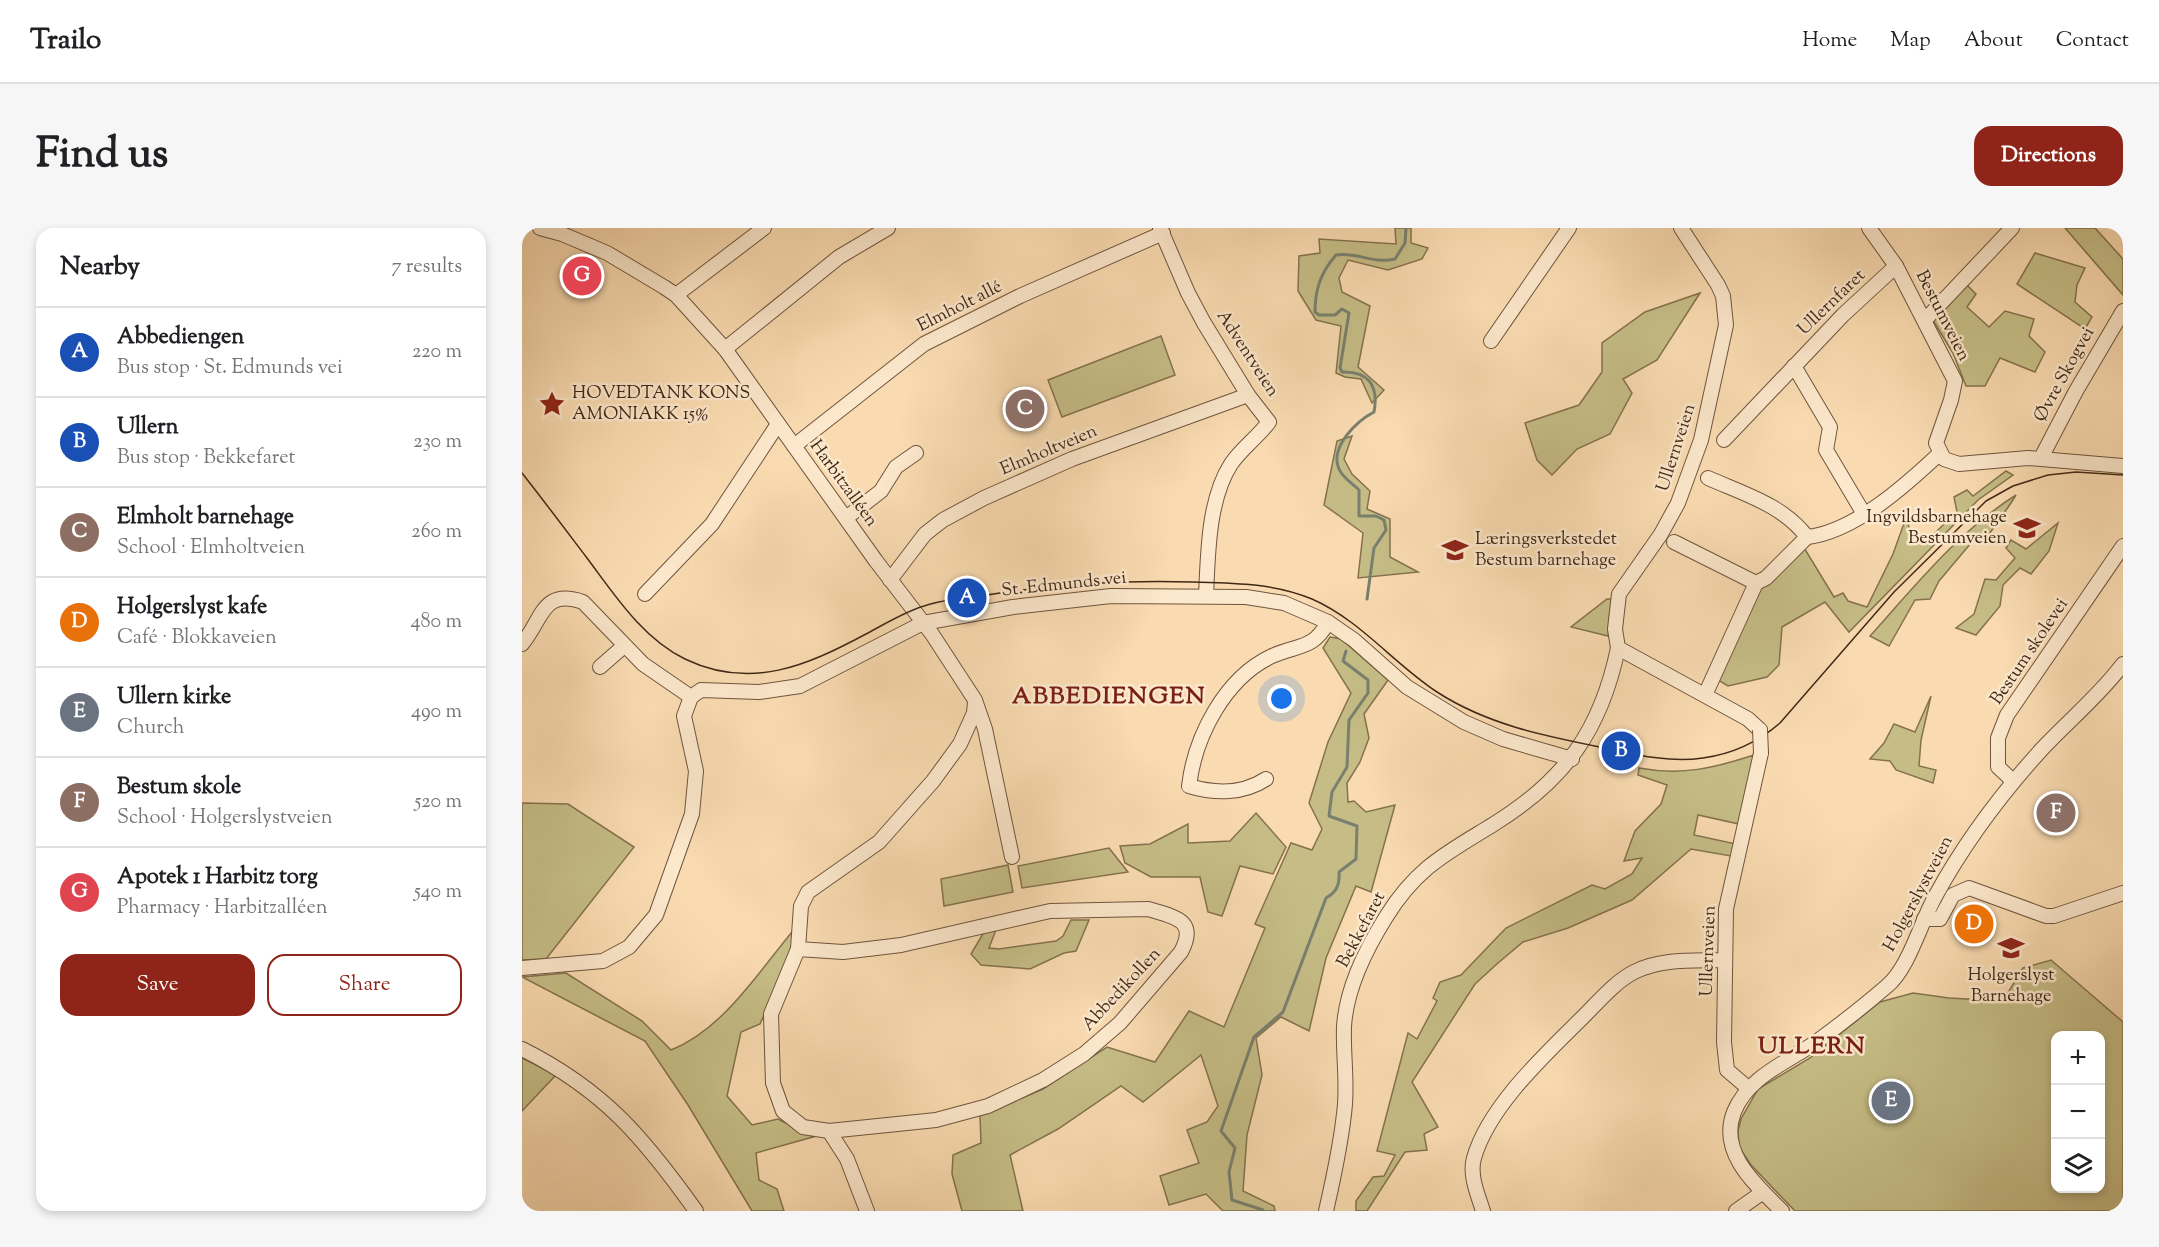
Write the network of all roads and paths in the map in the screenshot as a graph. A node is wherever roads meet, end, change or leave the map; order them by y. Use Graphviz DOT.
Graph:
graph roads {
  1 [pos="540,228"];
  2 [pos="764,228"];
  3 [pos="888,228"];
  4 [pos="1569,228"];
  5 [pos="1681,228"];
  6 [pos="1869,228"];
  7 [pos="2012,228"];
  8 [pos="1162,231"];
  9 [pos="1896,266"];
  10 [pos="676,295"];
  11 [pos="2123,311"];
  12 [pos="1925,320"];
  13 [pos="1491,341"];
  14 [pos="725,349"];
  15 [pos="1794,366"];
  16 [pos="1248,395"];
  17 [pos="778,424"];
  18 [pos="1724,440"];
  19 [pos="794,446"];
  20 [pos="916,453"];
  21 [pos="1939,454"];
  22 [pos="2040,458"];
  23 [pos="2123,466"];
  24 [pos="1708,478"];
  25 [pos="1864,514"];
  26 [pos="846,518"];
  27 [pos="1807,537"];
  28 [pos="1674,542"];
  29 [pos="2123,546"];
  30 [pos="890,580"];
  31 [pos="1756,583"];
  32 [pos="645,594"];
  33 [pos="1206,596"];
  34 [pos="1328,622"];
  35 [pos="923,623"];
  36 [pos="522,644"];
  37 [pos="624,646"];
  38 [pos="1618,648"];
  39 [pos="2123,664"];
  40 [pos="600,667"];
  41 [pos="1705,695"];
  42 [pos="691,697"];
  43 [pos="975,700"];
  44 [pos="1572,759"];
  45 [pos="1266,778"];
  46 [pos="2013,781"];
  47 [pos="1012,857"];
  48 [pos="2123,894"];
  49 [pos="1924,919"];
  50 [pos="798,950"];
  51 [pos="1724,960"];
  52 [pos="522,968"];
  53 [pos="522,1049"];
  54 [pos="1748,1088"];
  55 [pos="829,1131"];
  56 [pos="1763,1192"];
  57 [pos="696,1211"];
  58 [pos="867,1211"];
  59 [pos="1326,1211"];
  60 [pos="1483,1211"];
  61 [pos="1736,1211"];
  62 [pos="1782,1211"];
  1 -- 10 [label="street, Harbitzalléen"];
  2 -- 10 [label="street"];
  3 -- 14 [label="street"];
  4 -- 13 [label="street"];
  5 -- 38 [label="street, Ullernveien"];
  6 -- 9 [label="street, Bestumveien"];
  7 -- 12 [label="street"];
  8 -- 16 [label="street, Adventveien"];
  8 -- 19 [label="street, Elmholt allé"];
  9 -- 12 [label="street, Bestumveien"];
  9 -- 15 [label="street, Ullernfaret"];
  10 -- 14 [label="street, Harbitzalléen"];
  11 -- 22 [label="street, Øvre Skogvei"];
  12 -- 21 [label="street, Bestumveien"];
  14 -- 17 [label="street, Harbitzalléen"];
  15 -- 18 [label="street, Ullernfaret"];
  15 -- 25 [label="street"];
  16 -- 30 [label="street, Elmholtveien"];
  16 -- 33 [label="street, Adventveien"];
  17 -- 19 [label="street, Harbitzalléen"];
  17 -- 32 [label="street"];
  19 -- 26 [label="street, Harbitzalléen"];
  20 -- 26 [label="street"];
  21 -- 22 [label="street"];
  21 -- 25 [label="street"];
  22 -- 23 [label="street"];
  24 -- 27 [label="street"];
  25 -- 27 [label="street"];
  26 -- 30 [label="street, Harbitzalléen"];
  27 -- 31 [label="street"];
  28 -- 31 [label="street"];
  29 -- 46 [label="street, Bestum skolevei"];
  30 -- 35 [label="street, Harbitzalléen"];
  31 -- 41 [label="street"];
  33 -- 34 [label="street, St. Edmunds vei"];
  33 -- 35 [label="street, St. Edmunds vei"];
  34 -- 44 [label="street, St. Edmunds vei"];
  34 -- 45 [label="street"];
  35 -- 42 [label="street, St. Edmunds vei"];
  35 -- 43 [label="street, Harbitzalléen"];
  36 -- 37 [label="street"];
  37 -- 40 [label="street"];
  37 -- 42 [label="street"];
  38 -- 41 [label="street, Ullernveien"];
  38 -- 44 [label="street, Bekkefaret"];
  39 -- 46 [label="street, Holgerslystveien"];
  41 -- 51 [label="street, Ullernveien, bridge"];
  42 -- 52 [label="street"];
  43 -- 47 [label="street, Harbitzalléen"];
  43 -- 50 [label="street, Abbedikollen"];
  44 -- 59 [label="street, Bekkefaret"];
  46 -- 49 [label="street, Holgerslystveien"];
  48 -- 49 [label="street"];
  49 -- 54 [label="street, Holgerslystveien"];
  50 -- 55 [label="street, Abbedikollen"];
  50 -- 55 [label="street, Abbedikollen"];
  51 -- 54 [label="street, Ullernveien"];
  51 -- 60 [label="street"];
  53 -- 57 [label="street"];
  54 -- 56 [label="street"];
  55 -- 58 [label="street"];
  56 -- 61 [label="street"];
  56 -- 62 [label="street"];
}
